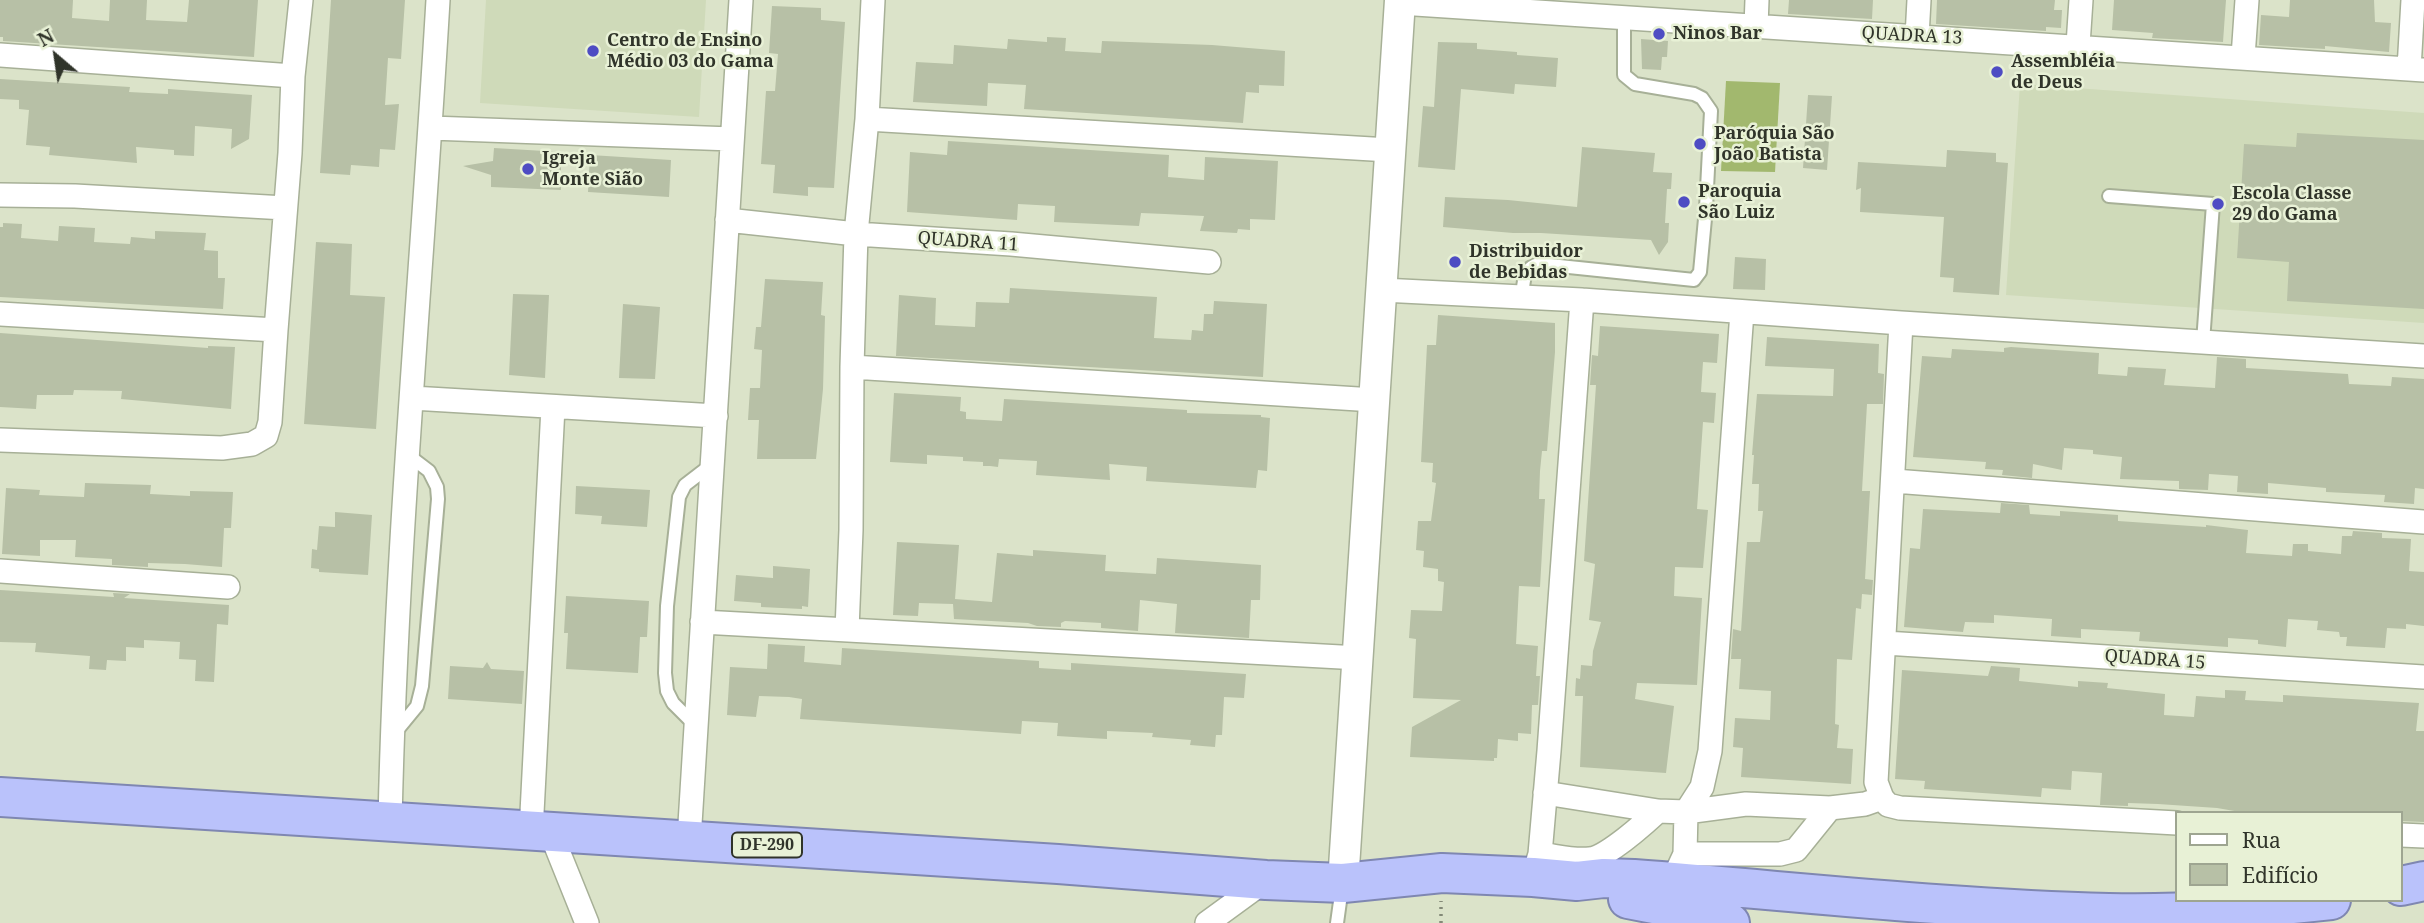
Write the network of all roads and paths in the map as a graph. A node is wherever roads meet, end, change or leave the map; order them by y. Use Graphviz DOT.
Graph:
graph roads {
  1 [pos="301,0"];
  2 [pos="438,0"];
  3 [pos="741,0"];
  4 [pos="873,0"];
  5 [pos="1757,0"];
  6 [pos="1919,0"];
  7 [pos="2081,0"];
  8 [pos="2247,0"];
  9 [pos="2413,0"];
  10 [pos="1400,1"];
  11 [pos="1602,8"];
  12 [pos="1624,18"];
  13 [pos="1756,26"];
  14 [pos="1917,37"];
  15 [pos="2078,46"];
  16 [pos="0,55"];
  17 [pos="2243,57"];
  18 [pos="2417,69"];
  19 [pos="293,76"];
  20 [pos="867,119"];
  21 [pos="431,128"];
  22 [pos="732,139"];
  23 [pos="1389,149"];
  24 [pos="0,195"];
  25 [pos="2109,196"];
  26 [pos="285,208"];
  27 [pos="727,220"];
  28 [pos="856,234"];
  29 [pos="1209,262"];
  30 [pos="1382,290"];
  31 [pos="1522,298"];
  32 [pos="1582,300"];
  33 [pos="1742,312"];
  34 [pos="0,314"];
  35 [pos="1901,323"];
  36 [pos="276,330"];
  37 [pos="2203,342"];
  38 [pos="2424,356"];
  39 [pos="852,367"];
  40 [pos="412,398"];
  41 [pos="1374,400"];
  42 [pos="553,407"];
  43 [pos="716,416"];
  44 [pos="0,440"];
  45 [pos="408,455"];
  46 [pos="711,465"];
  47 [pos="1894,481"];
  48 [pos="2424,522"];
  49 [pos="0,571"];
  50 [pos="229,587"];
  51 [pos="702,622"];
  52 [pos="847,630"];
  53 [pos="1885,643"];
  54 [pos="1359,658"];
  55 [pos="2424,677"];
  56 [pos="695,725"];
  57 [pos="392,737"];
  58 [pos="1545,793"];
  59 [pos="0,797"];
  60 [pos="1882,798"];
  61 [pos="1829,808"];
  62 [pos="1657,811"];
  63 [pos="1686,812"];
  64 [pos="390,821"];
  65 [pos="2176,823"];
  66 [pos="535,833"];
  67 [pos="2403,835"];
  68 [pos="2424,836"];
  69 [pos="690,840"];
  70 [pos="1536,865"];
  71 [pos="1679,868"];
  72 [pos="1266,880"];
  73 [pos="1577,881"];
  74 [pos="2424,881"];
  75 [pos="1343,883"];
  76 [pos="2403,886"];
  77 [pos="2311,902"];
  78 [pos="1963,915"];
  79 [pos="587,923"];
  80 [pos="1207,923"];
  81 [pos="1337,923"];
  82 [pos="1730,923"];
  1 -- 19 [label="street"];
  2 -- 21 [label="street"];
  3 -- 22 [label="street"];
  4 -- 20 [label="street"];
  5 -- 13 [label="street"];
  6 -- 14 [label="street"];
  7 -- 15 [label="street"];
  8 -- 17 [label="street"];
  9 -- 18 [label="street"];
  10 -- 11 [label="street, QUADRA 13"];
  10 -- 23 [label="street"];
  11 -- 12 [label="street, QUADRA 13"];
  12 -- 13 [label="street, QUADRA 13"];
  12 -- 31 [label="lane"];
  13 -- 14 [label="street, QUADRA 13"];
  14 -- 15 [label="street, QUADRA 13"];
  15 -- 17 [label="street, QUADRA 13"];
  16 -- 19 [label="street"];
  17 -- 18 [label="street, QUADRA 13"];
  19 -- 26 [label="street"];
  20 -- 23 [label="street"];
  20 -- 28 [label="street"];
  21 -- 22 [label="street"];
  21 -- 40 [label="street"];
  22 -- 27 [label="street"];
  23 -- 30 [label="street"];
  24 -- 26 [label="street"];
  25 -- 37 [label="lane"];
  26 -- 36 [label="street"];
  27 -- 28 [label="street, QUADRA 11"];
  27 -- 43 [label="street"];
  28 -- 29 [label="street, QUADRA 11"];
  28 -- 39 [label="street"];
  30 -- 31 [label="street"];
  30 -- 41 [label="street"];
  31 -- 32 [label="street"];
  32 -- 33 [label="street"];
  32 -- 58 [label="street"];
  33 -- 35 [label="street"];
  33 -- 63 [label="street"];
  34 -- 36 [label="street"];
  35 -- 37 [label="street"];
  35 -- 47 [label="street"];
  36 -- 44 [label="street"];
  37 -- 38 [label="street"];
  39 -- 41 [label="street"];
  39 -- 52 [label="street"];
  40 -- 42 [label="street"];
  40 -- 45 [label="street"];
  41 -- 54 [label="street"];
  42 -- 43 [label="street"];
  42 -- 66 [label="street"];
  43 -- 46 [label="street"];
  45 -- 57 [label="street"];
  45 -- 57 [label="lane"];
  46 -- 51 [label="street"];
  46 -- 56 [label="lane"];
  47 -- 48 [label="street"];
  47 -- 53 [label="street"];
  49 -- 50 [label="street"];
  51 -- 52 [label="street"];
  51 -- 56 [label="street"];
  52 -- 54 [label="street"];
  53 -- 55 [label="street, QUADRA 15"];
  53 -- 60 [label="street"];
  54 -- 75 [label="street"];
  56 -- 69 [label="street"];
  57 -- 64 [label="street"];
  58 -- 62 [label="street"];
  58 -- 70 [label="street"];
  59 -- 64 [label="highway, DF-290"];
  60 -- 61 [label="street"];
  60 -- 65 [label="street"];
  61 -- 63 [label="street"];
  61 -- 71 [label="street"];
  62 -- 63 [label="street"];
  62 -- 70 [label="street"];
  63 -- 71 [label="street"];
  64 -- 66 [label="highway, DF-290"];
  66 -- 69 [label="highway, DF-290"];
  66 -- 79 [label="street"];
  67 -- 68 [label="street"];
  69 -- 72 [label="highway, DF-290"];
  70 -- 73 [label="highway, DF-290"];
  70 -- 75 [label="highway, DF-290"];
  71 -- 73 [label="highway, DF-290"];
  71 -- 78 [label="highway, DF-290"];
  72 -- 75 [label="highway, DF-290"];
  72 -- 80 [label="street"];
  73 -- 82 [label="highway, DF-290"];
  74 -- 76 [label="highway"];
  75 -- 81 [label="lane"];
  77 -- 78 [label="highway, DF-290"];
}
